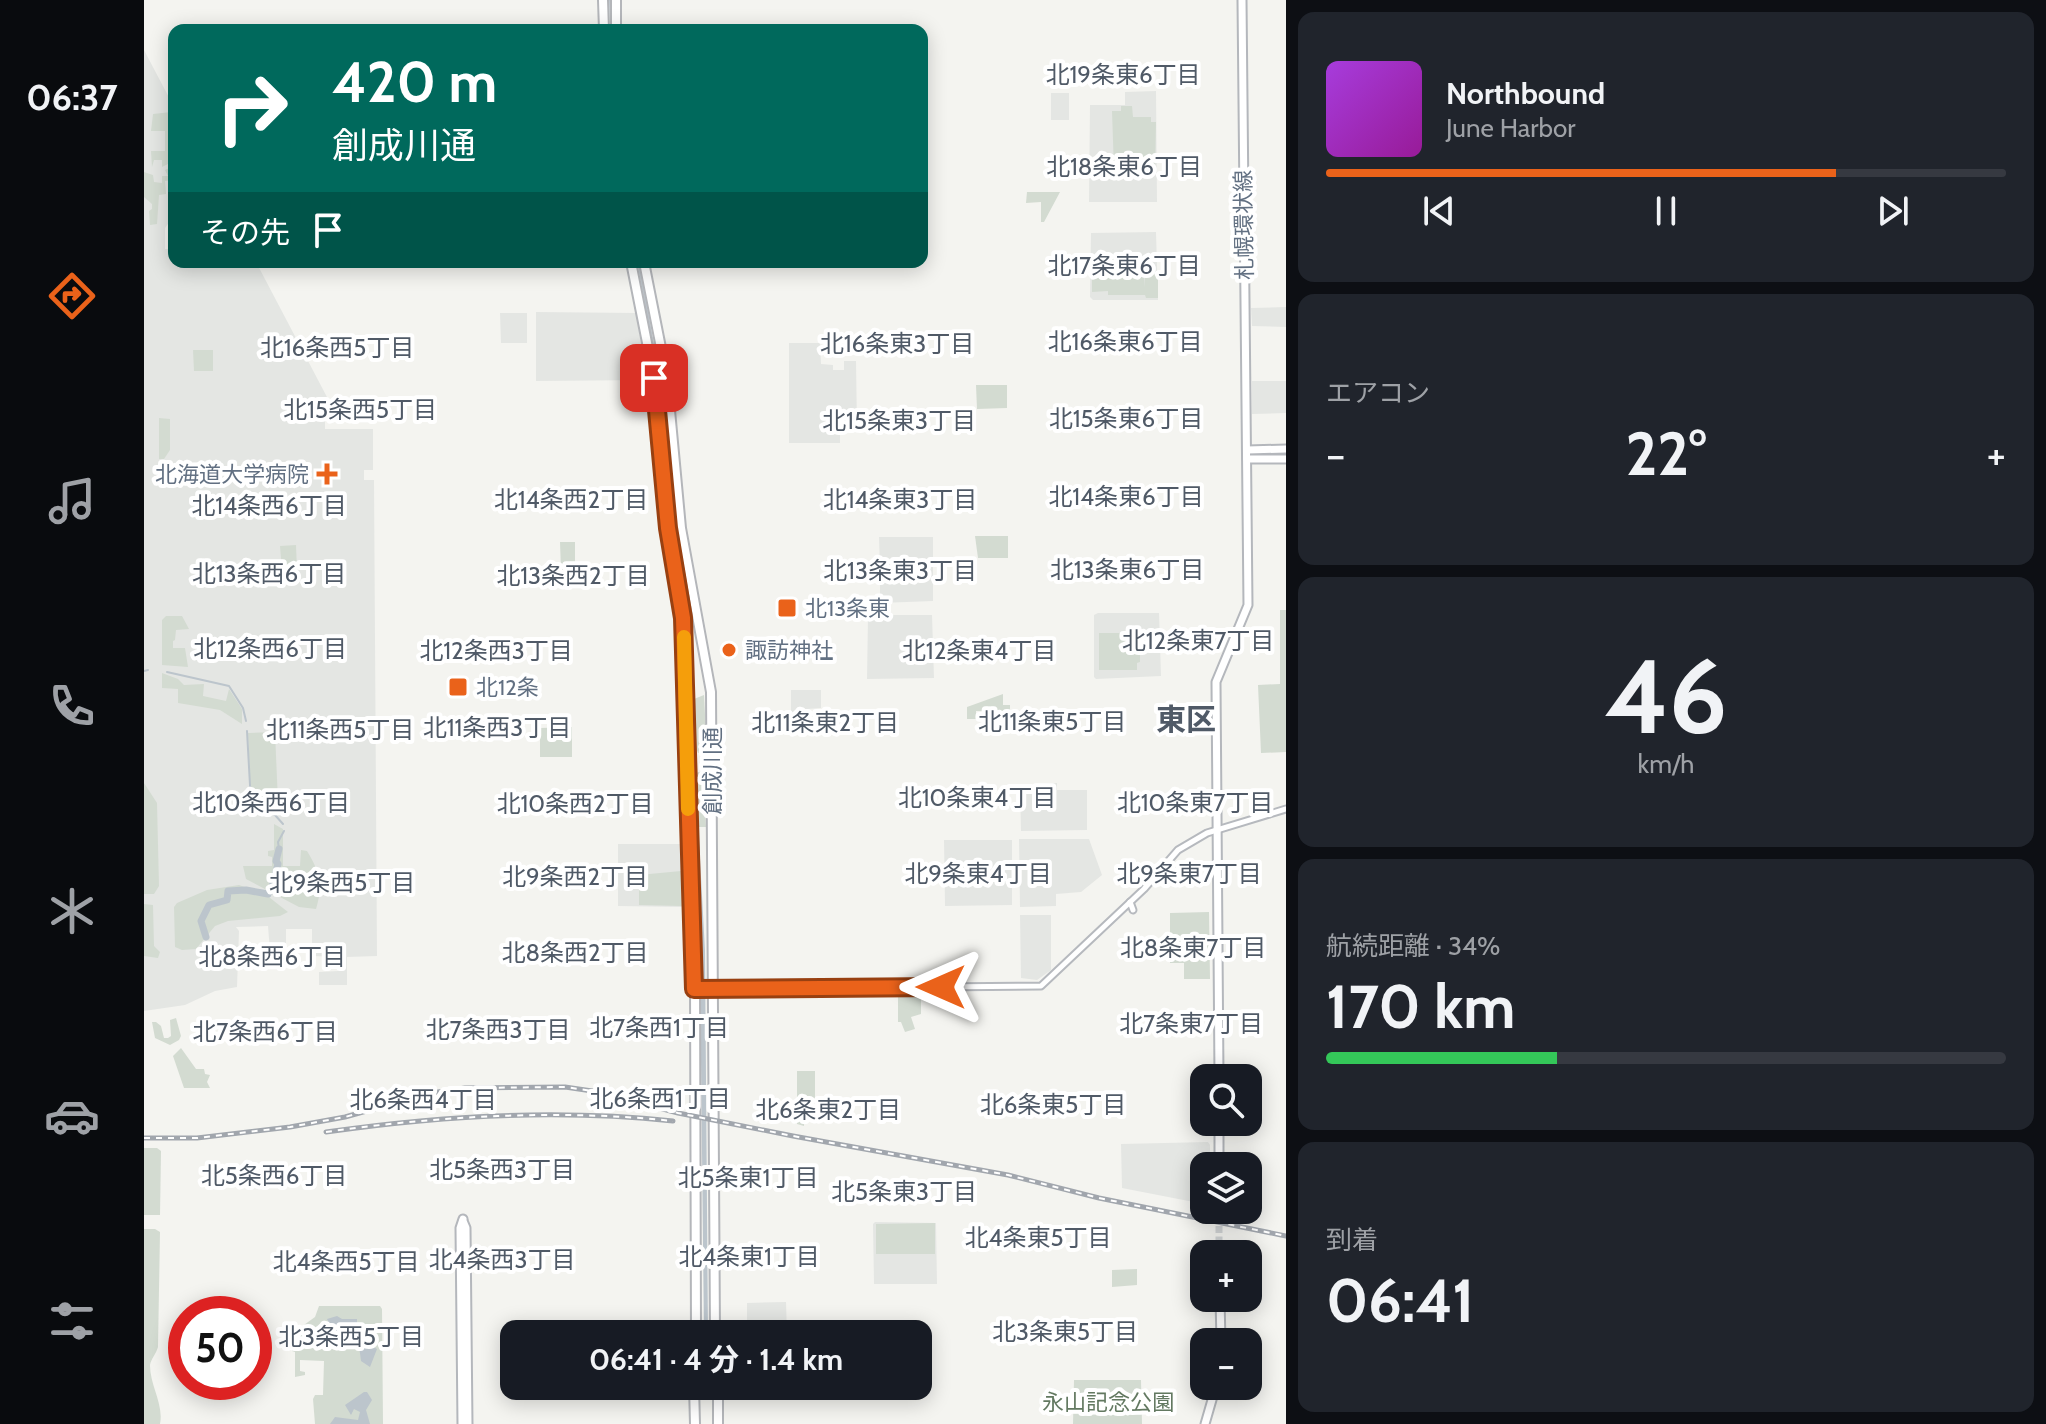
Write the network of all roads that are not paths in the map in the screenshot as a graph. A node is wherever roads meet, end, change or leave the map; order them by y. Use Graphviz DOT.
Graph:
graph roads {
  1 [pos="603,0"];
  2 [pos="616,0"];
  3 [pos="1242,0"];
  4 [pos="604,24"];
  5 [pos="616,24"];
  6 [pos="632,268"];
  7 [pos="645,268"];
  8 [pos="1286,449"];
  9 [pos="1247,450"];
  10 [pos="1247,459"];
  11 [pos="1286,459"];
  12 [pos="1286,809"];
  13 [pos="1216,831"];
  14 [pos="1130,902"];
  15 [pos="1133,910"];
  16 [pos="703,989"];
  17 [pos="1219,1064"];
  18 [pos="696,1320"];
  19 [pos="715,1320"];
  20 [pos="694,1400"];
  21 [pos="718,1400"];
  22 [pos="1212,1400"];
  23 [pos="465,1424"];
  24 [pos="695,1424"];
  25 [pos="718,1424"];
  26 [pos="1205,1424"];
  1 -- 4 [label="highway"];
  2 -- 5 [label="highway"];
  3 -- 9 [label="main road, 札幌環状線"];
  6 -- 16 [label="highway, 創成川通"];
  7 -- 16 [label="highway, 創成川通"];
  8 -- 9 [label="main road"];
  9 -- 10 [label="main road, 札幌環状線"];
  10 -- 11 [label="main road"];
  10 -- 13 [label="main road, 札幌環状線"];
  12 -- 13 [label="main road"];
  13 -- 14 [label="main road"];
  13 -- 17 [label="main road, 札幌環状線"];
  14 -- 15 [label="main road"];
  14 -- 16 [label="main road"];
  16 -- 18 [label="highway, 創成川通"];
  16 -- 19 [label="highway, 創成川通"];
  20 -- 24 [label="highway"];
  21 -- 25 [label="highway"];
  22 -- 26 [label="main road"];
  23 -- 23 [label="main road"];
}
